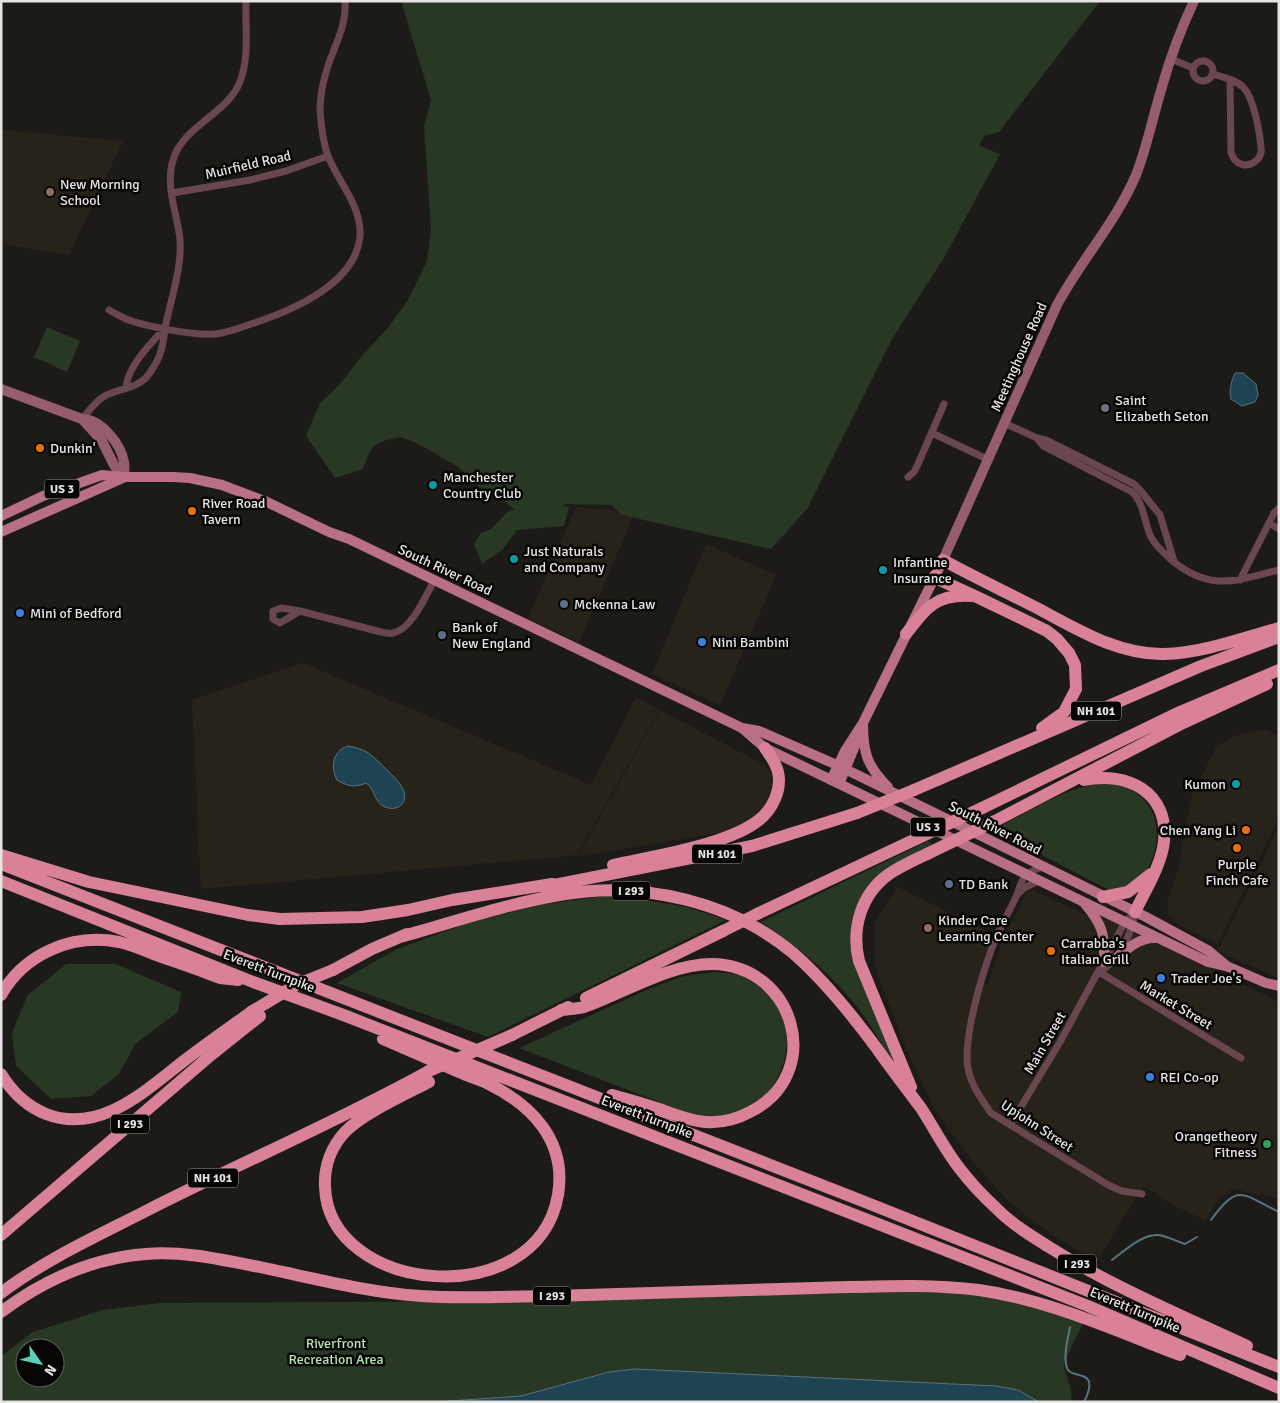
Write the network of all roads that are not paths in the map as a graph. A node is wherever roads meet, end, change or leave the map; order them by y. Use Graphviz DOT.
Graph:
graph roads {
  1 [pos="246,1"];
  2 [pos="345,1"];
  3 [pos="1194,1"];
  4 [pos="1170,59"];
  5 [pos="1193,68"];
  6 [pos="1213,74"];
  7 [pos="1230,80"];
  8 [pos="328,156"];
  9 [pos="172,193"];
  10 [pos="109,310"];
  11 [pos="165,328"];
  12 [pos="126,387"];
  13 [pos="1,389"];
  14 [pos="944,404"];
  15 [pos="82,419"];
  16 [pos="1004,423"];
  17 [pos="932,433"];
  18 [pos="1037,438"];
  19 [pos="987,459"];
  20 [pos="124,477"];
  21 [pos="908,477"];
  22 [pos="1279,508"];
  23 [pos="1,516"];
  24 [pos="1269,523"];
  25 [pos="1279,528"];
  26 [pos="1,532"];
  27 [pos="943,560"];
  28 [pos="1174,562"];
  29 [pos="1279,570"];
  30 [pos="935,576"];
  31 [pos="1240,580"];
  32 [pos="434,581"];
  33 [pos="977,597"];
  34 [pos="300,611"];
  35 [pos="1279,628"];
  36 [pos="906,634"];
  37 [pos="1279,637"];
  38 [pos="1279,670"];
  39 [pos="1279,679"];
  40 [pos="863,723"];
  41 [pos="742,728"];
  42 [pos="765,748"];
  43 [pos="841,767"];
  44 [pos="950,775"];
  45 [pos="835,782"];
  46 [pos="1070,783"];
  47 [pos="894,792"];
  48 [pos="1,854"];
  49 [pos="1,864"];
  50 [pos="1042,867"];
  51 [pos="1154,870"];
  52 [pos="1026,875"];
  53 [pos="1,881"];
  54 [pos="574,881"];
  55 [pos="1038,881"];
  56 [pos="552,884"];
  57 [pos="1016,896"];
  58 [pos="1103,897"];
  59 [pos="1082,902"];
  60 [pos="1135,912"];
  61 [pos="1129,924"];
  62 [pos="400,937"];
  63 [pos="1160,939"];
  64 [pos="1109,961"];
  65 [pos="1229,968"];
  66 [pos="1099,972"];
  67 [pos="252,982"];
  68 [pos="1266,983"];
  69 [pos="1279,986"];
  70 [pos="1279,993"];
  71 [pos="1,996"];
  72 [pos="310,1002"];
  73 [pos="561,1010"];
  74 [pos="256,1014"];
  75 [pos="1241,1058"];
  76 [pos="533,1072"];
  77 [pos="1,1074"];
  78 [pos="429,1076"];
  79 [pos="921,1110"];
  80 [pos="1010,1125"];
  81 [pos="1142,1194"];
  82 [pos="1,1235"];
  83 [pos="1,1293"];
  84 [pos="1,1312"];
  85 [pos="1279,1361"];
  86 [pos="1279,1367"];
  87 [pos="1279,1390"];
  1 -- 9 [label="street"];
  2 -- 8 [label="street"];
  3 -- 4 [label="street, Meetinghouse Road"];
  4 -- 5 [label="street"];
  4 -- 16 [label="street, Meetinghouse Road"];
  5 -- 6 [label="street"];
  5 -- 6 [label="street"];
  6 -- 7 [label="street"];
  7 -- 7 [label="street"];
  8 -- 9 [label="street, Muirfield Road"];
  8 -- 11 [label="street"];
  9 -- 11 [label="street"];
  10 -- 11 [label="street"];
  11 -- 12 [label="street"];
  11 -- 12 [label="street"];
  12 -- 15 [label="street"];
  13 -- 15 [label="street"];
  14 -- 17 [label="street"];
  15 -- 20 [label="street"];
  16 -- 18 [label="street"];
  16 -- 19 [label="street, Meetinghouse Road"];
  17 -- 19 [label="street"];
  17 -- 21 [label="street"];
  18 -- 28 [label="street"];
  18 -- 28 [label="street"];
  19 -- 27 [label="street, Meetinghouse Road"];
  20 -- 23 [label="main road, South River Road / US 3"];
  20 -- 26 [label="main road, South River Road / US 3"];
  20 -- 32 [label="main road, South River Road / US 3"];
  22 -- 24 [label="street"];
  24 -- 25 [label="street"];
  24 -- 31 [label="street"];
  27 -- 30 [label="main road, Meetinghouse Road"];
  27 -- 35 [label="highway"];
  28 -- 31 [label="street"];
  29 -- 31 [label="street"];
  30 -- 33 [label="highway"];
  30 -- 36 [label="main road, Meetinghouse Road"];
  32 -- 34 [label="street"];
  32 -- 41 [label="main road, South River Road / US 3"];
  33 -- 36 [label="highway"];
  33 -- 44 [label="highway"];
  36 -- 40 [label="main road, Meetinghouse Road"];
  37 -- 44 [label="highway, NH 101"];
  38 -- 73 [label="highway, NH 101, bridge"];
  39 -- 46 [label="highway"];
  40 -- 43 [label="main road, Meetinghouse Road"];
  40 -- 47 [label="main road"];
  41 -- 42 [label="main road, South River Road / US 3"];
  41 -- 43 [label="main road, South River Road / US 3"];
  42 -- 45 [label="main road, South River Road / US 3"];
  42 -- 54 [label="highway"];
  43 -- 45 [label="main road, Meetinghouse Road"];
  43 -- 47 [label="main road, South River Road / US 3"];
  44 -- 54 [label="highway, NH 101, bridge"];
  45 -- 52 [label="main road, South River Road / US 3"];
  46 -- 51 [label="highway"];
  46 -- 79 [label="highway, bridge"];
  47 -- 50 [label="main road, South River Road / US 3"];
  48 -- 56 [label="highway"];
  49 -- 76 [label="highway, Everett Turnpike"];
  50 -- 52 [label="street"];
  50 -- 58 [label="main road, South River Road / US 3"];
  51 -- 58 [label="highway"];
  51 -- 60 [label="highway"];
  52 -- 55 [label="main road, South River Road / US 3"];
  52 -- 57 [label="street, Upjohn Street"];
  53 -- 67 [label="highway, Everett Turnpike"];
  54 -- 56 [label="highway, NH 101"];
  55 -- 57 [label="street, Upjohn Street"];
  55 -- 59 [label="main road, South River Road / US 3"];
  56 -- 62 [label="highway, NH 101"];
  57 -- 80 [label="street, Upjohn Street"];
  58 -- 60 [label="main road, South River Road / US 3"];
  59 -- 61 [label="main road, South River Road / US 3"];
  59 -- 64 [label="main road"];
  60 -- 61 [label="street, Main Street"];
  60 -- 65 [label="main road, South River Road / US 3"];
  61 -- 63 [label="main road, South River Road / US 3"];
  61 -- 64 [label="street, Main Street"];
  62 -- 74 [label="highway, I 293, bridge"];
  62 -- 79 [label="highway, I 293"];
  63 -- 64 [label="main road"];
  63 -- 65 [label="main road, South River Road / US 3"];
  64 -- 66 [label="street, Main Street"];
  65 -- 68 [label="main road, South River Road"];
  66 -- 75 [label="street, Market Street"];
  66 -- 80 [label="street, Main Street"];
  67 -- 71 [label="highway"];
  67 -- 72 [label="highway, Everett Turnpike"];
  68 -- 69 [label="main road, South River Road"];
  68 -- 70 [label="main road, South River Road"];
  72 -- 78 [label="highway"];
  72 -- 87 [label="highway, Everett Turnpike"];
  73 -- 76 [label="highway"];
  73 -- 78 [label="highway, NH 101, bridge"];
  74 -- 77 [label="highway"];
  74 -- 82 [label="highway, I 293"];
  76 -- 86 [label="highway, Everett Turnpike"];
  78 -- 83 [label="highway, NH 101"];
  79 -- 85 [label="highway, I 293"];
  80 -- 81 [label="street, Upjohn Street"];
  84 -- 87 [label="highway, I 293"];
}
